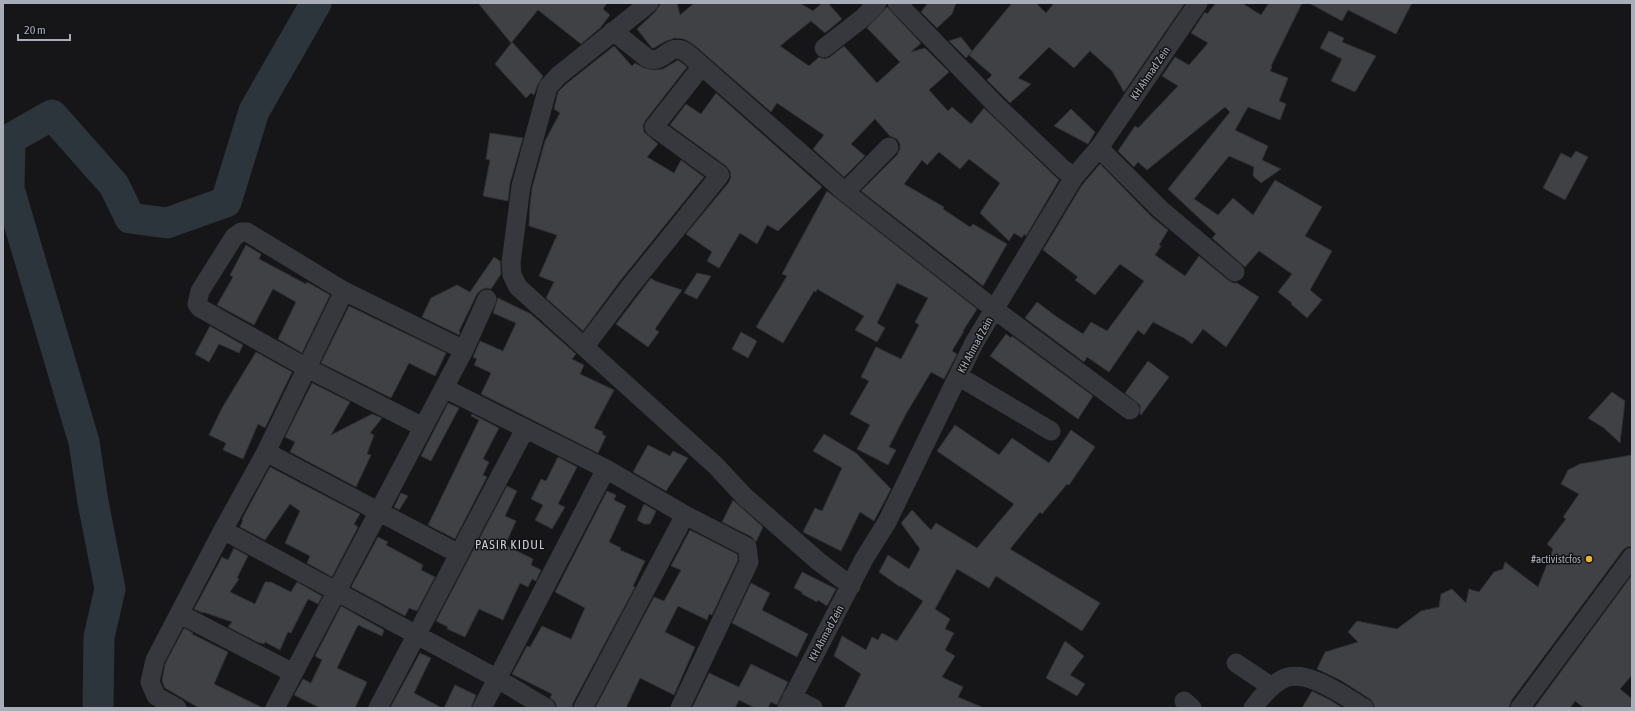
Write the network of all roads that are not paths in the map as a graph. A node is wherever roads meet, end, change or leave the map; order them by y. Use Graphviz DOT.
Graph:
graph roads {
  1 [pos="649,3"];
  2 [pos="877,3"];
  3 [pos="897,3"];
  4 [pos="1198,3"];
  5 [pos="613,31"];
  6 [pos="824,48"];
  7 [pos="702,66"];
  8 [pos="889,147"];
  9 [pos="1099,148"];
  10 [pos="1074,177"];
  11 [pos="845,192"];
  12 [pos="1235,272"];
  13 [pos="344,291"];
  14 [pos="487,299"];
  15 [pos="994,309"];
  16 [pos="585,346"];
  17 [pos="464,350"];
  18 [pos="307,368"];
  19 [pos="958,376"];
  20 [pos="444,388"];
  21 [pos="1130,410"];
  22 [pos="423,427"];
  23 [pos="525,429"];
  24 [pos="1051,431"];
  25 [pos="266,452"];
  26 [pos="606,470"];
  27 [pos="380,512"];
  28 [pos="685,515"];
  29 [pos="223,530"];
  30 [pos="459,554"];
  31 [pos="1632,557"];
  32 [pos="851,586"];
  33 [pos="336,592"];
  34 [pos="180,614"];
  35 [pos="416,635"];
  36 [pos="1236,663"];
  37 [pos="293,672"];
  38 [pos="498,680"];
  39 [pos="1272,687"];
  40 [pos="790,702"];
  41 [pos="280,707"];
  42 [pos="177,708"];
  43 [pos="378,708"];
  44 [pos="482,708"];
  45 [pos="546,708"];
  46 [pos="584,708"];
  47 [pos="680,708"];
  48 [pos="813,708"];
  49 [pos="1252,708"];
  50 [pos="1364,708"];
  51 [pos="1520,708"];
  1 -- 5 [label="street"];
  2 -- 6 [label="street"];
  3 -- 10 [label="street"];
  4 -- 9 [label="street, KH Ahmad Zein"];
  5 -- 7 [label="street"];
  5 -- 16 [label="street"];
  7 -- 11 [label="street"];
  7 -- 16 [label="street"];
  8 -- 11 [label="street"];
  9 -- 10 [label="street, KH Ahmad Zein"];
  9 -- 12 [label="street"];
  10 -- 15 [label="street, KH Ahmad Zein"];
  11 -- 15 [label="street"];
  13 -- 17 [label="street"];
  13 -- 18 [label="street"];
  13 -- 18 [label="street"];
  14 -- 17 [label="street"];
  15 -- 19 [label="street, KH Ahmad Zein"];
  15 -- 21 [label="street"];
  16 -- 32 [label="street"];
  17 -- 20 [label="street"];
  18 -- 22 [label="street"];
  18 -- 25 [label="street"];
  19 -- 24 [label="street"];
  19 -- 32 [label="street, KH Ahmad Zein"];
  20 -- 22 [label="street"];
  20 -- 23 [label="street"];
  22 -- 27 [label="street"];
  23 -- 26 [label="street"];
  23 -- 30 [label="street"];
  25 -- 27 [label="street"];
  25 -- 29 [label="street"];
  26 -- 28 [label="street"];
  26 -- 38 [label="street"];
  27 -- 30 [label="street"];
  27 -- 33 [label="street"];
  28 -- 46 [label="street"];
  28 -- 47 [label="street"];
  29 -- 33 [label="street"];
  29 -- 34 [label="street"];
  30 -- 35 [label="street"];
  31 -- 51 [label="street"];
  32 -- 40 [label="street, KH Ahmad Zein"];
  33 -- 35 [label="street"];
  33 -- 37 [label="street"];
  34 -- 37 [label="street"];
  34 -- 42 [label="street"];
  35 -- 38 [label="street"];
  35 -- 43 [label="street"];
  36 -- 39 [label="street"];
  37 -- 41 [label="street"];
  38 -- 44 [label="street"];
  38 -- 45 [label="street"];
  39 -- 49 [label="street"];
  39 -- 50 [label="street"];
  40 -- 48 [label="street"];
}
